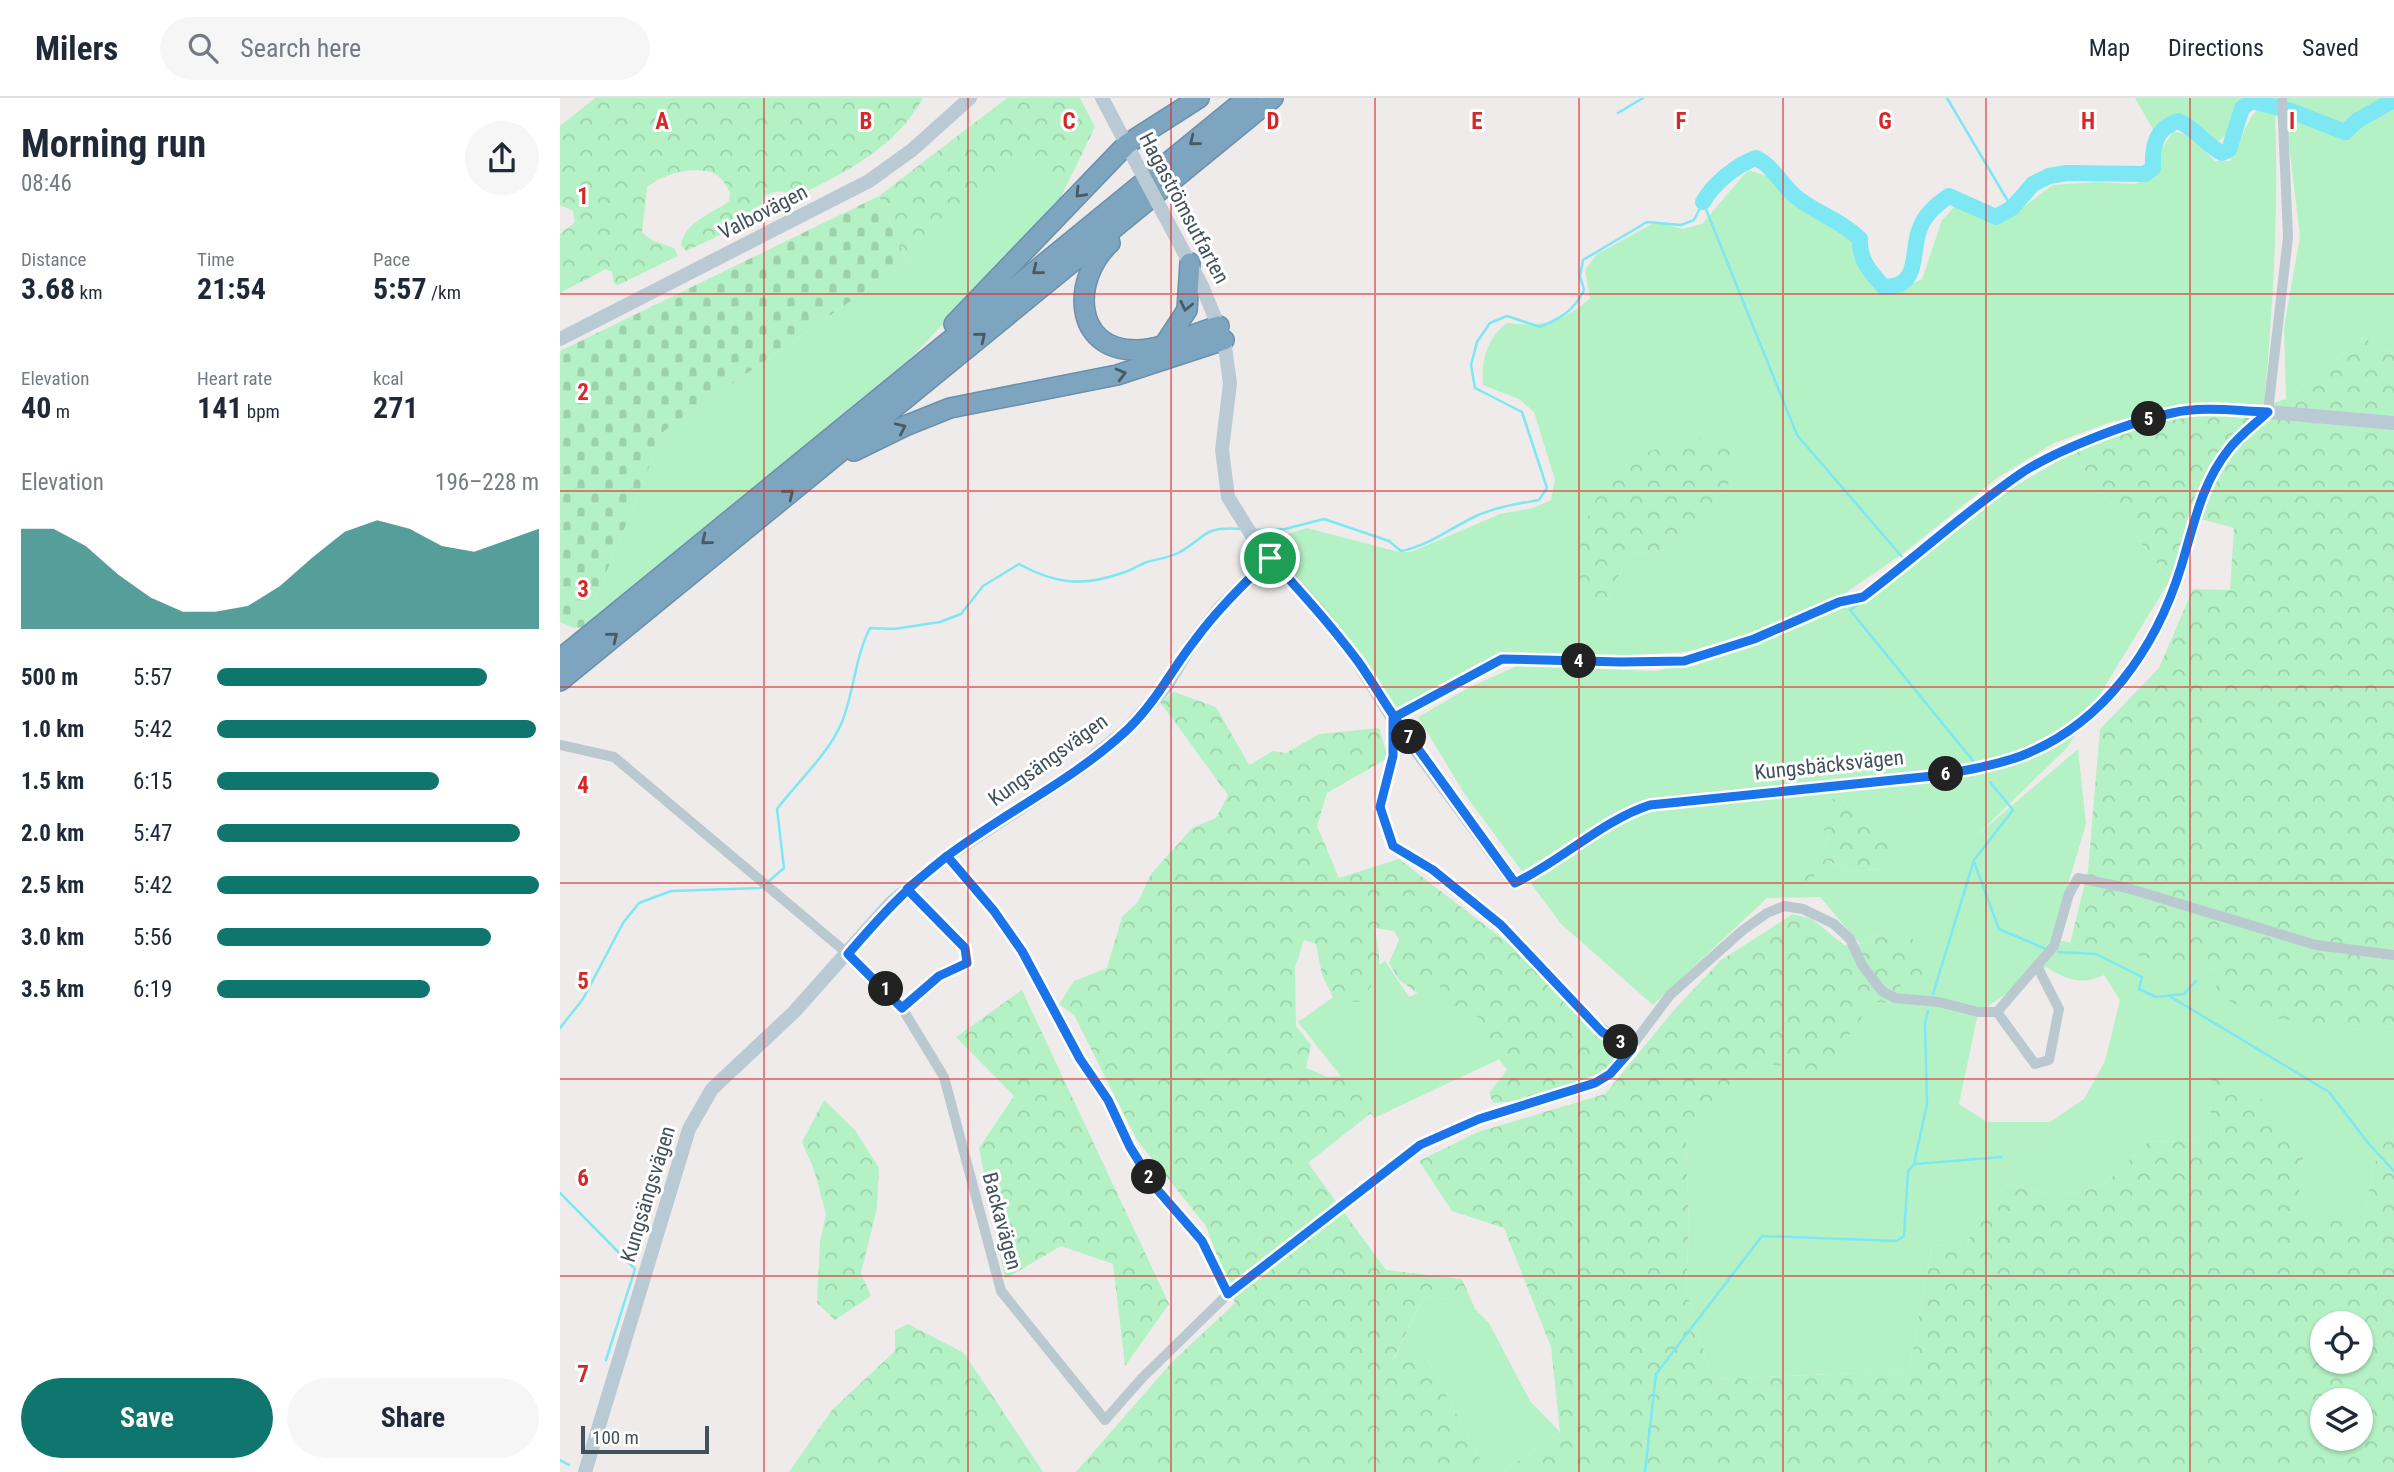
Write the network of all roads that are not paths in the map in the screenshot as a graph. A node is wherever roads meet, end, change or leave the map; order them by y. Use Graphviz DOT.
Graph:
graph roads {
  1 [pos="970,98"];
  2 [pos="1102,98"];
  3 [pos="1199,98"];
  4 [pos="1247,98"];
  5 [pos="1273,98"];
  6 [pos="2282,98"];
  7 [pos="1127,144"];
  8 [pos="1176,179"];
  9 [pos="1190,263"];
  10 [pos="1222,333"];
  11 [pos="560,339"];
  12 [pos="1166,343"];
  13 [pos="891,388"];
  14 [pos="2268,412"];
  15 [pos="2394,423"];
  16 [pos="818,470"];
  17 [pos="1270,558"];
  18 [pos="560,659"];
  19 [pos="560,681"];
  20 [pos="1393,718"];
  21 [pos="560,745"];
  22 [pos="947,856"];
  23 [pos="1515,883"];
  24 [pos="907,889"];
  25 [pos="848,954"];
  26 [pos="2394,955"];
  27 [pos="2038,968"];
  28 [pos="902,1008"];
  29 [pos="1997,1012"];
  30 [pos="1632,1049"];
  31 [pos="1228,1294"];
  32 [pos="585,1472"];
  1 -- 11 [label="street, Valbovägen"];
  2 -- 7 [label="street, Hagaströmsutfarten"];
  3 -- 7 [label="highway"];
  4 -- 13 [label="highway, one-way"];
  5 -- 8 [label="highway"];
  6 -- 14 [label="street"];
  7 -- 9 [label="street, Hagaströmsutfarten, bridge"];
  7 -- 13 [label="highway, one-way"];
  8 -- 12 [label="highway"];
  16 -- 8 [label="highway, one-way"];
  9 -- 10 [label="street, Hagaströmsutfarten"];
  9 -- 12 [label="highway, one-way"];
  10 -- 12 [label="highway"];
  16 -- 10 [label="highway, one-way"];
  10 -- 17 [label="street, Hagaströmsutfarten"];
  13 -- 18 [label="highway, one-way"];
  14 -- 15 [label="street"];
  14 -- 20 [label="street"];
  14 -- 23 [label="street, Kungsbäcksvägen"];
  19 -- 16 [label="highway, one-way"];
  17 -- 20 [label="street, Hagaströmsutfarten"];
  17 -- 22 [label="street, Kungsängsvägen"];
  20 -- 23 [label="street, Hagaströmsutfarten"];
  20 -- 30 [label="street"];
  21 -- 25 [label="street, Backavägen"];
  22 -- 24 [label="street, Kungsängsvägen"];
  22 -- 31 [label="street"];
  24 -- 25 [label="street, Kungsängsvägen"];
  24 -- 28 [label="street"];
  25 -- 28 [label="street, Backavägen"];
  25 -- 32 [label="street, Kungsängsvägen"];
  26 -- 27 [label="street"];
  27 -- 29 [label="street"];
  27 -- 29 [label="street"];
  28 -- 31 [label="street, Backavägen"];
  29 -- 30 [label="street"];
  30 -- 31 [label="street"];
}
